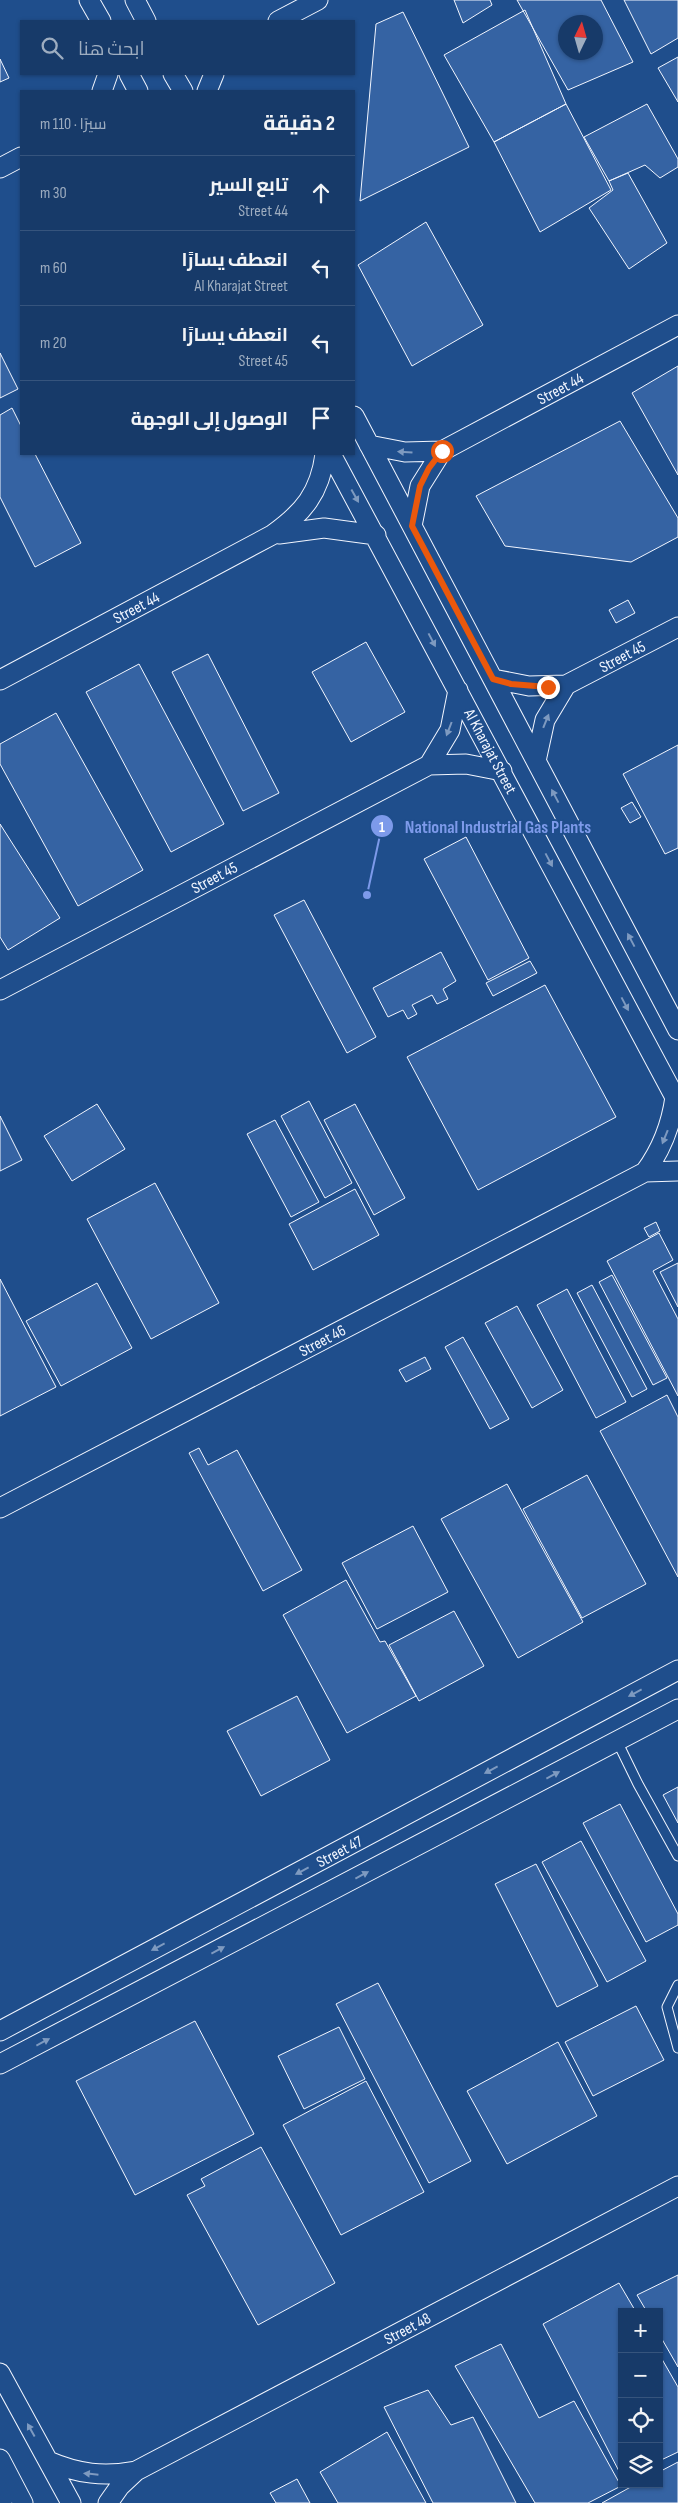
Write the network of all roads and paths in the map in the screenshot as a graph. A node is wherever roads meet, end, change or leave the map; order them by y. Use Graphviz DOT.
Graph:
graph roads {
  1 [pos="89,0"];
  2 [pos="135,0"];
  3 [pos="318,0"];
  4 [pos="100,20"];
  5 [pos="145,20"];
  6 [pos="280,20"];
  7 [pos="108,75"];
  8 [pos="130,75"];
  9 [pos="174,75"];
  10 [pos="214,75"];
  11 [pos="102,90"];
  12 [pos="137,90"];
  13 [pos="182,90"];
  14 [pos="207,90"];
  15 [pos="20,158"];
  16 [pos="0,168"];
  17 [pos="678,325"];
  18 [pos="355,418"];
  19 [pos="369,445"];
  20 [pos="442,451"];
  21 [pos="325,455"];
  22 [pos="332,455"];
  23 [pos="412,526"];
  24 [pos="272,535"];
  25 [pos="376,535"];
  26 [pos="678,627"];
  27 [pos="493,679"];
  28 [pos="0,680"];
  29 [pos="566,685"];
  30 [pos="458,690"];
  31 [pos="536,761"];
  32 [pos="429,765"];
  33 [pos="502,771"];
  34 [pos="0,990"];
  35 [pos="678,1030"];
  36 [pos="676,1100"];
  37 [pos="678,1171"];
  38 [pos="645,1172"];
  39 [pos="0,1508"];
  40 [pos="678,1670"];
  41 [pos="678,1708"];
  42 [pos="617,1741"];
  43 [pos="678,1856"];
  44 [pos="678,1985"];
  45 [pos="0,2031"];
  46 [pos="678,2048"];
  47 [pos="0,2064"];
  48 [pos="678,2186"];
  49 [pos="0,2373"];
  50 [pos="48,2461"];
  51 [pos="4,2466"];
  52 [pos="136,2471"];
  53 [pos="2,2503"];
  54 [pos="23,2503"];
  55 [pos="71,2503"];
  56 [pos="108,2503"];
  1 -- 4 [label="street"];
  2 -- 5 [label="street"];
  3 -- 6 [label="street"];
  7 -- 11 [label="street"];
  8 -- 12 [label="street"];
  9 -- 13 [label="street"];
  10 -- 14 [label="street"];
  15 -- 16 [label="street"];
  17 -- 20 [label="street, Street 44"];
  18 -- 19 [label="street"];
  20 -- 19 [label="street, Street 44, one-way"];
  19 -- 23 [label="street"];
  20 -- 23 [label="street, Street 44"];
  21 -- 24 [label="street, Street 44"];
  22 -- 25 [label="street, Al Kharajat Street, one-way"];
  23 -- 27 [label="street"];
  24 -- 25 [label="street, Street 44"];
  24 -- 28 [label="street, Street 44"];
  25 -- 30 [label="street, Al Kharajat Street, one-way"];
  26 -- 29 [label="street, Street 45"];
  27 -- 29 [label="street, Street 45"];
  27 -- 31 [label="street"];
  31 -- 29 [label="street, one-way"];
  30 -- 32 [label="street, one-way"];
  30 -- 33 [label="street, Al Kharajat Street"];
  35 -- 31 [label="street, one-way"];
  32 -- 33 [label="street, Street 45"];
  32 -- 34 [label="street, Street 45"];
  33 -- 36 [label="street, Al Kharajat Street, one-way"];
  36 -- 38 [label="street, Street 46, one-way"];
  37 -- 38 [label="street, Street 46"];
  38 -- 39 [label="street, Street 46"];
  40 -- 45 [label="street, Street 47, one-way"];
  41 -- 42 [label="street, Street 47"];
  42 -- 43 [label="lane"];
  47 -- 42 [label="street, Street 47, one-way"];
  44 -- 46 [label="lane"];
  48 -- 52 [label="street, Street 48"];
  50 -- 49 [label="street, one-way"];
  52 -- 50 [label="street, Street 48, one-way"];
  50 -- 55 [label="street"];
  51 -- 53 [label="street"];
  51 -- 54 [label="street"];
  52 -- 56 [label="street, Street 48"];
}
